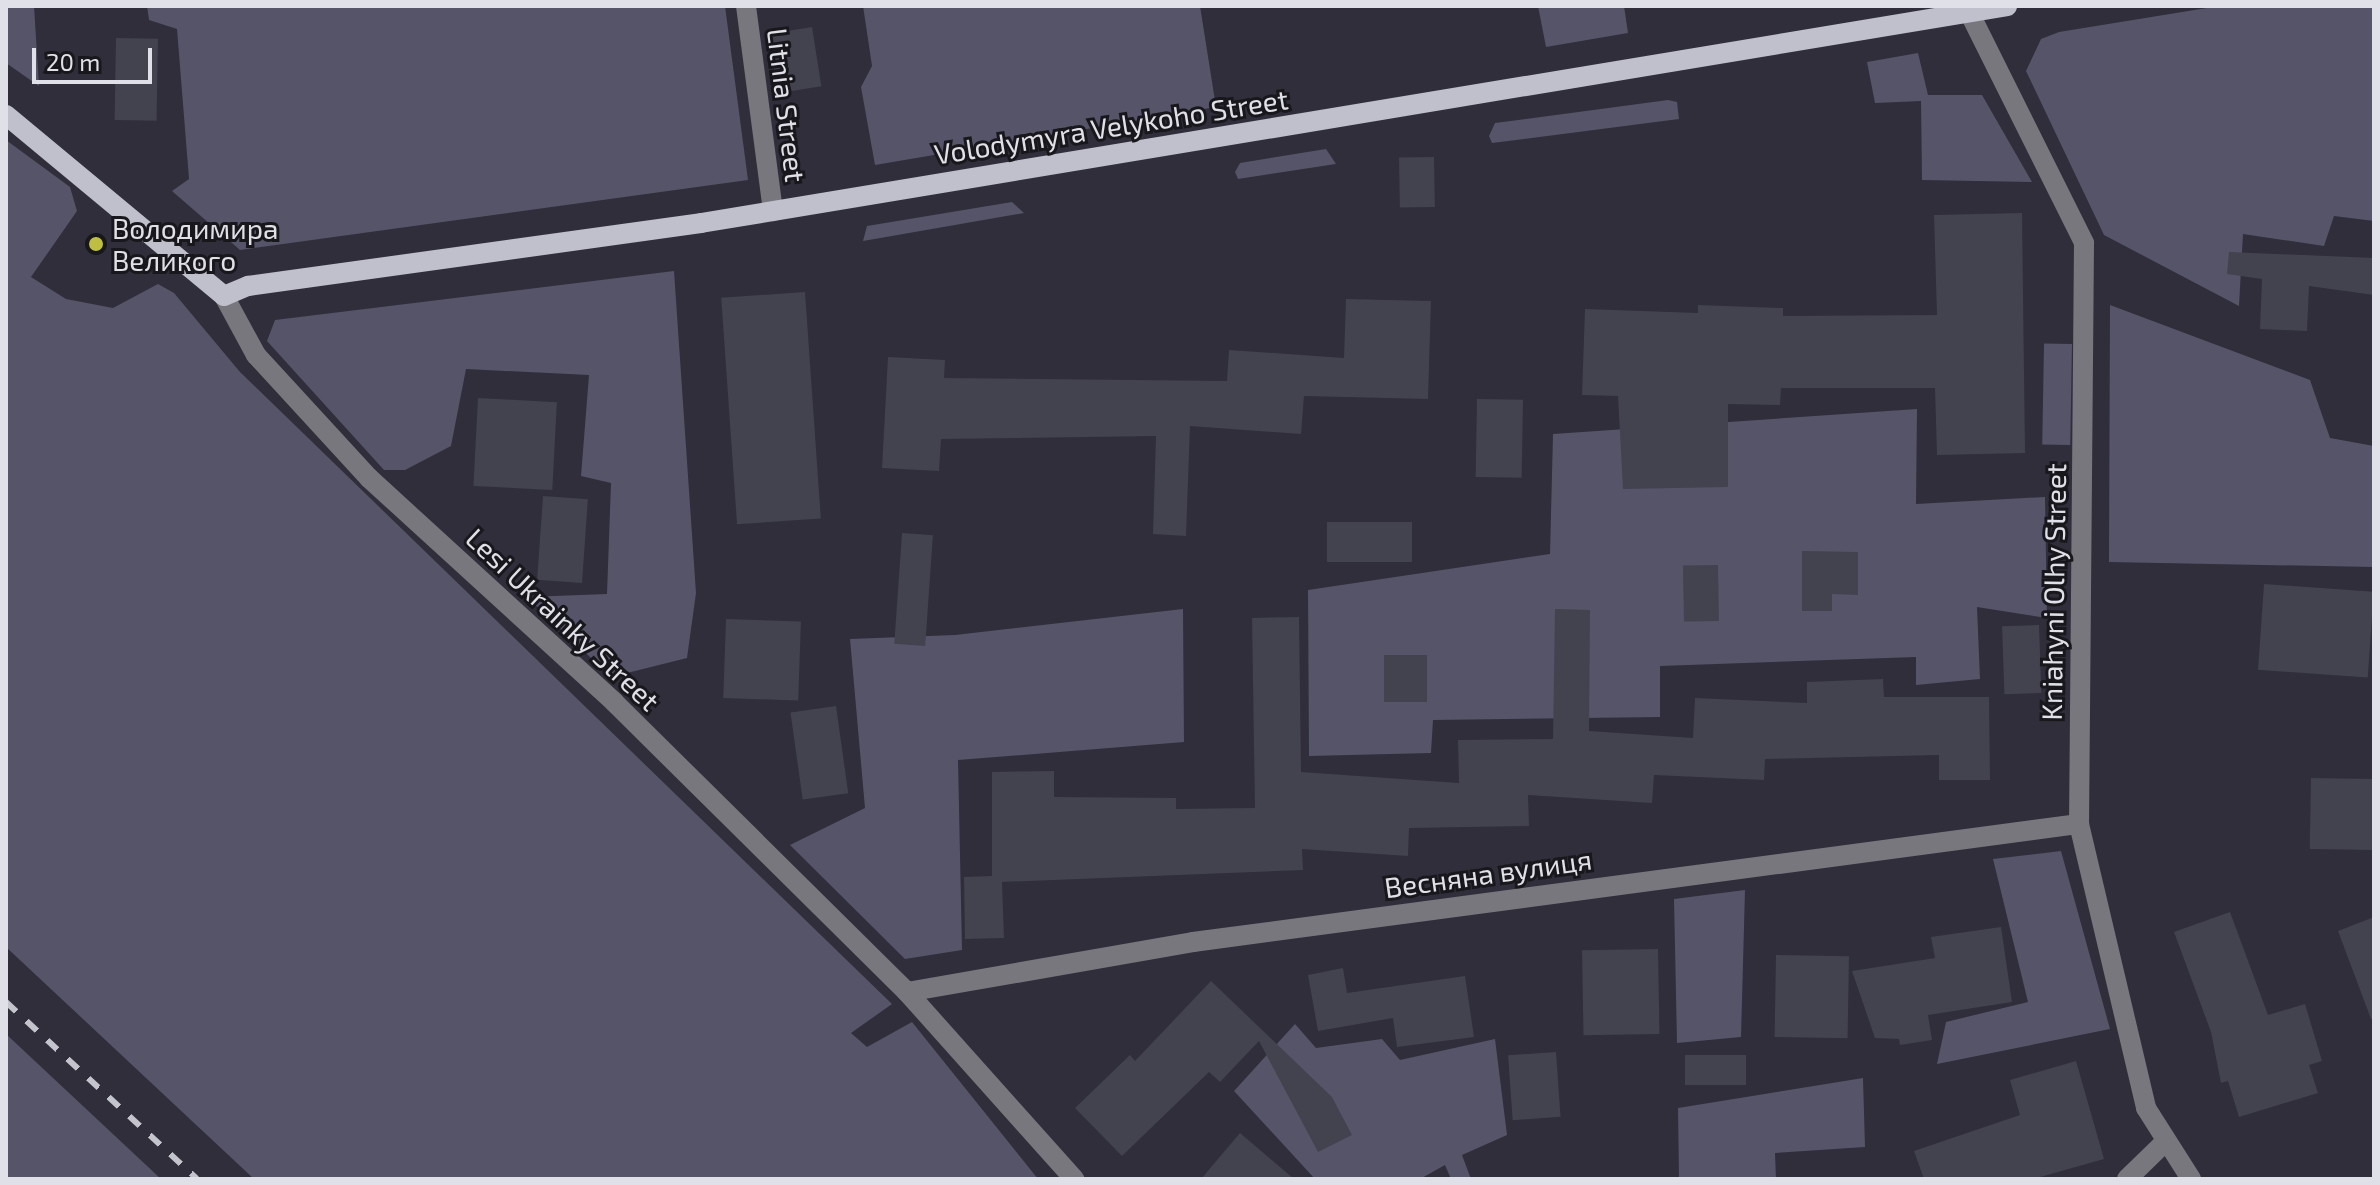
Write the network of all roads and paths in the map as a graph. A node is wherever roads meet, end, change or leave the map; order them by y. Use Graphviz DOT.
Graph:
graph roads {
  1 [pos="746,6"];
  2 [pos="2007,6"];
  3 [pos="1969,12"];
  4 [pos="6,115"];
  5 [pos="773,211"];
  6 [pos="224,296"];
  7 [pos="2079,824"];
  8 [pos="907,992"];
  9 [pos="2166,1141"];
  10 [pos="1074,1179"];
  11 [pos="2127,1179"];
  12 [pos="2191,1179"];
  1 -- 5 [label="street, Litnia Street"];
  2 -- 3 [label="main road, Volodymyra Velykoho Street"];
  3 -- 5 [label="main road, Volodymyra Velykoho Street"];
  3 -- 7 [label="street, Kniahyni Olhy Street"];
  4 -- 6 [label="main road, Lesi Ukrainky Street"];
  5 -- 6 [label="main road, Volodymyra Velykoho Street"];
  6 -- 8 [label="street, Lesi Ukrainky Street"];
  7 -- 8 [label="street, Весняна вулиця"];
  7 -- 9 [label="street, Kniahyni Olhy Street"];
  8 -- 10 [label="street, Lesi Ukrainky Street"];
  9 -- 11 [label="street"];
  9 -- 12 [label="street, Kniahyni Olhy Street"];
}
